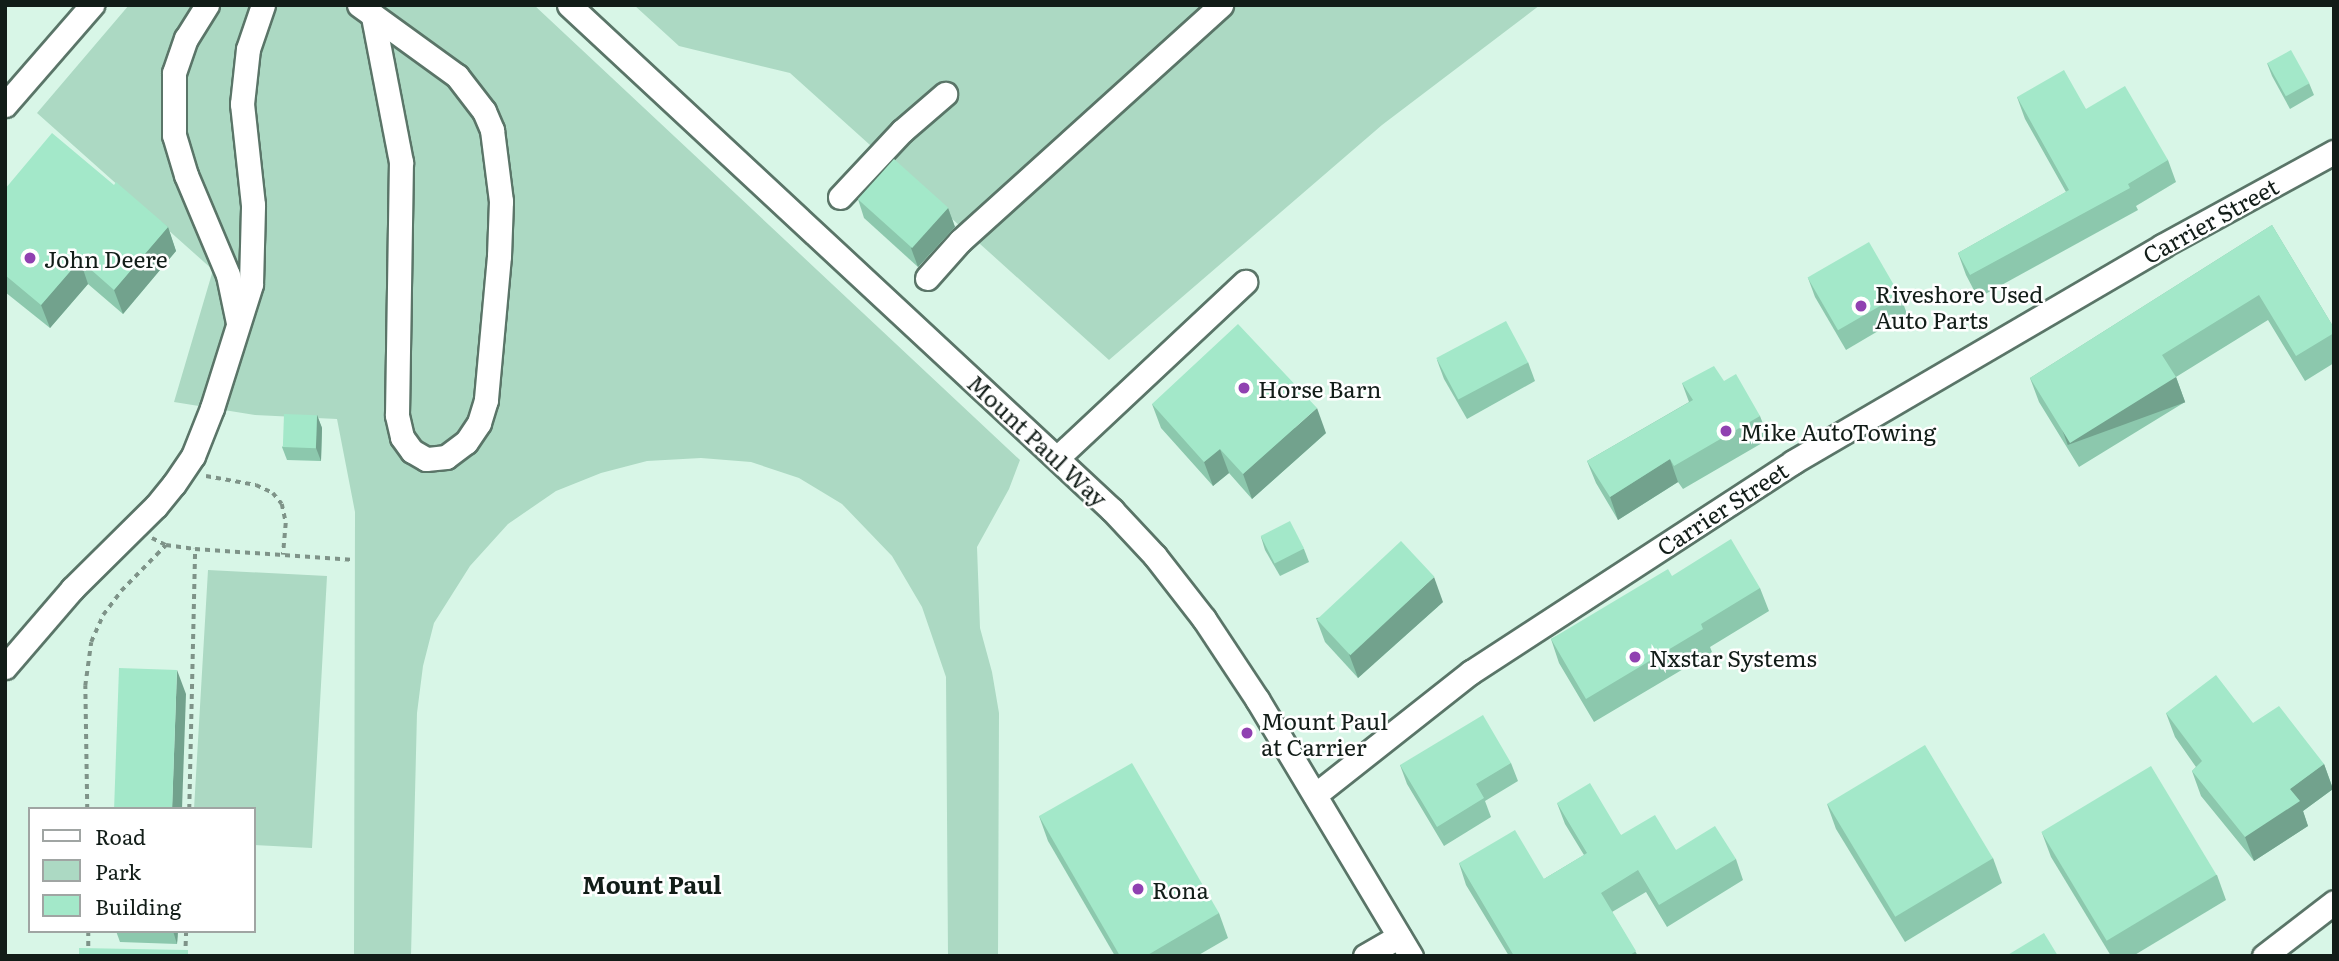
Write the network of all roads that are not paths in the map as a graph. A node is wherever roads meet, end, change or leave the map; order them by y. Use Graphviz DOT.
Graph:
graph roads {
  1 [pos="92,5"];
  2 [pos="207,5"];
  3 [pos="263,5"];
  4 [pos="569,5"];
  5 [pos="1221,5"];
  6 [pos="366,10"];
  7 [pos="13,80"];
  8 [pos="945,94"];
  9 [pos="5,105"];
  10 [pos="2334,152"];
  11 [pos="840,197"];
  12 [pos="926,278"];
  13 [pos="1245,282"];
  14 [pos="239,326"];
  15 [pos="1057,458"];
  16 [pos="5,667"];
  17 [pos="1315,795"];
  18 [pos="2334,902"];
  19 [pos="1399,936"];
  20 [pos="1365,956"];
  21 [pos="1411,956"];
  22 [pos="2264,956"];
  1 -- 7 [label="street"];
  2 -- 14 [label="street"];
  3 -- 14 [label="street"];
  4 -- 15 [label="street, Mount Paul Way"];
  5 -- 12 [label="street"];
  6 -- 6 [label="street"];
  7 -- 9 [label="street"];
  8 -- 11 [label="street"];
  10 -- 17 [label="street, Carrier Street"];
  13 -- 15 [label="street"];
  14 -- 16 [label="street"];
  15 -- 17 [label="street, Mount Paul Way"];
  17 -- 19 [label="street, Mount Paul Way"];
  18 -- 22 [label="street"];
  19 -- 20 [label="street"];
  19 -- 21 [label="street, Mount Paul Way"];
}
